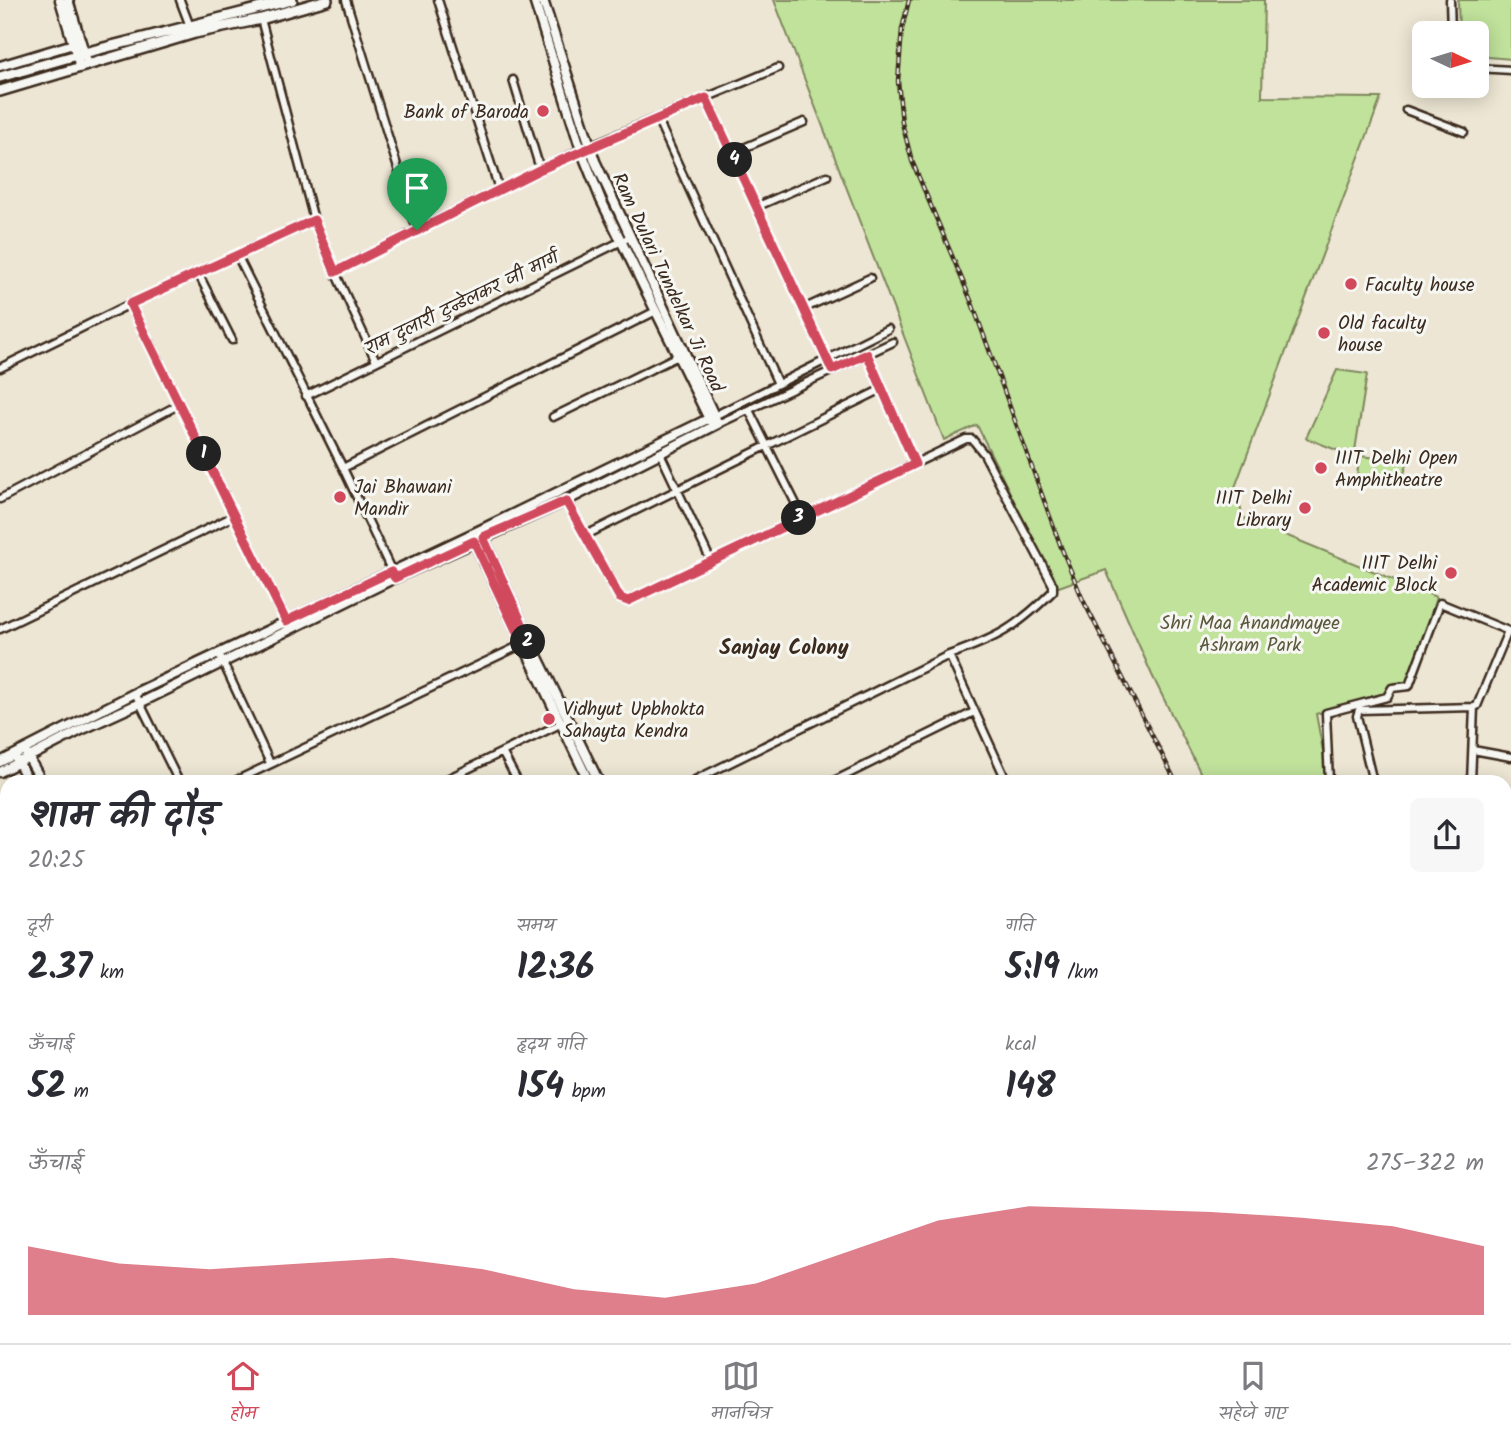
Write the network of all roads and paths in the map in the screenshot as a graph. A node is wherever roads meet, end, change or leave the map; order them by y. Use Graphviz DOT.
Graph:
graph roads {
  1 [pos="60,0"];
  2 [pos="68,0"];
  3 [pos="180,0"];
  4 [pos="258,0"];
  5 [pos="292,0"];
  6 [pos="327,0"];
  7 [pos="346,0"];
  8 [pos="438,0"];
  9 [pos="534,0"];
  10 [pos="543,0"];
  11 [pos="1450,0"];
  12 [pos="259,15"];
  13 [pos="1451,21"];
  14 [pos="191,29"];
  15 [pos="76,42"];
  16 [pos="80,54"];
  17 [pos="0,66"];
  18 [pos="84,66"];
  19 [pos="778,68"];
  20 [pos="1489,69"];
  21 [pos="1511,70"];
  22 [pos="0,77"];
  23 [pos="513,80"];
  24 [pos="0,91"];
  25 [pos="706,98"];
  26 [pos="1406,110"];
  27 [pos="657,118"];
  28 [pos="804,122"];
  29 [pos="1464,132"];
  30 [pos="585,148"];
  31 [pos="732,153"];
  32 [pos="541,169"];
  33 [pos="827,176"];
  34 [pos="499,189"];
  35 [pos="756,207"];
  36 [pos="314,220"];
  37 [pos="417,230"];
  38 [pos="630,237"];
  39 [pos="621,241"];
  40 [pos="237,255"];
  41 [pos="335,272"];
  42 [pos="198,273"];
  43 [pos="870,278"];
  44 [pos="130,304"];
  45 [pos="803,309"];
  46 [pos="656,311"];
  47 [pos="888,329"];
  48 [pos="232,340"];
  49 [pos="893,342"];
  50 [pos="867,354"];
  51 [pos="678,356"];
  52 [pos="827,359"];
  53 [pos="376,361"];
  54 [pos="0,368"];
  55 [pos="832,370"];
  56 [pos="778,384"];
  57 [pos="882,389"];
  58 [pos="306,396"];
  59 [pos="180,404"];
  60 [pos="749,410"];
  61 [pos="553,417"];
  62 [pos="714,422"];
  63 [pos="768,445"];
  64 [pos="660,453"];
  65 [pos="915,464"];
  66 [pos="343,468"];
  67 [pos="677,489"];
  68 [pos="0,499"];
  69 [pos="566,501"];
  70 [pos="234,516"];
  71 [pos="802,516"];
  72 [pos="586,535"];
  73 [pos="477,536"];
  74 [pos="711,561"];
  75 [pos="393,575"];
  76 [pos="288,625"];
  77 [pos="0,629"];
  78 [pos="1510,631"];
  79 [pos="526,643"];
  80 [pos="949,655"];
  81 [pos="221,658"];
  82 [pos="135,693"];
  83 [pos="1384,697"];
  84 [pos="140,703"];
  85 [pos="1474,707"];
  86 [pos="1384,708"];
  87 [pos="974,712"];
  88 [pos="565,722"];
  89 [pos="1473,750"];
  90 [pos="502,752"];
  91 [pos="26,754"];
  92 [pos="1511,757"];
  93 [pos="16,759"];
  94 [pos="0,762"];
  95 [pos="270,763"];
  96 [pos="0,772"];
  97 [pos="25,775"];
  98 [pos="38,775"];
  99 [pos="176,775"];
  100 [pos="247,775"];
  101 [pos="464,775"];
  102 [pos="514,775"];
  103 [pos="586,775"];
  104 [pos="595,775"];
  105 [pos="705,775"];
  106 [pos="846,775"];
  107 [pos="1004,775"];
  108 [pos="1329,775"];
  109 [pos="1371,775"];
  110 [pos="1471,775"];
  1 -- 15 [label="street"];
  2 -- 15 [label="street"];
  3 -- 14 [label="street"];
  4 -- 12 [label="street"];
  5 -- 12 [label="main road"];
  6 -- 12 [label="main road"];
  7 -- 37 [label="street"];
  8 -- 34 [label="street"];
  9 -- 30 [label="street"];
  10 -- 30 [label="street"];
  11 -- 13 [label="street"];
  12 -- 14 [label="main road"];
  12 -- 36 [label="street"];
  14 -- 16 [label="main road"];
  14 -- 18 [label="main road"];
  15 -- 16 [label="street"];
  15 -- 17 [label="street"];
  16 -- 18 [label="street"];
  16 -- 22 [label="main road"];
  18 -- 24 [label="main road"];
  19 -- 25 [label="street"];
  20 -- 21 [label="street"];
  23 -- 32 [label="street"];
  25 -- 27 [label="street"];
  25 -- 31 [label="street"];
  26 -- 29 [label="street"];
  27 -- 30 [label="street"];
  27 -- 56 [label="street"];
  28 -- 31 [label="street"];
  30 -- 32 [label="street"];
  30 -- 38 [label="street, Ram Dulari Tundelkar Ji Road"];
  30 -- 39 [label="street, Ram Dulari Tundelkar Ji Road"];
  31 -- 35 [label="street"];
  32 -- 34 [label="street"];
  33 -- 35 [label="street"];
  34 -- 37 [label="street"];
  35 -- 45 [label="street"];
  36 -- 40 [label="street"];
  36 -- 41 [label="street"];
  37 -- 41 [label="street"];
  38 -- 39 [label="street, राम दुलारी टुन्डेलकर जी मार्ग"];
  38 -- 62 [label="street, Ram Dulari Tundelkar Ji Road"];
  39 -- 46 [label="street, Ram Dulari Tundelkar Ji Road"];
  39 -- 53 [label="street, राम दुलारी टुन्डेलकर जी मार्ग"];
  40 -- 42 [label="street"];
  40 -- 58 [label="street"];
  41 -- 53 [label="street"];
  42 -- 44 [label="street"];
  42 -- 48 [label="street"];
  43 -- 45 [label="street"];
  44 -- 54 [label="street"];
  44 -- 59 [label="street"];
  45 -- 52 [label="street"];
  46 -- 51 [label="street, Ram Dulari Tundelkar Ji Road"];
  46 -- 66 [label="street"];
  47 -- 52 [label="street"];
  49 -- 50 [label="street"];
  50 -- 55 [label="street"];
  50 -- 57 [label="street"];
  51 -- 61 [label="street"];
  51 -- 62 [label="street, Ram Dulari Tundelkar Ji Road"];
  52 -- 55 [label="street"];
  52 -- 56 [label="street"];
  53 -- 58 [label="street, राम दुलारी टुन्डेलकर जी मार्ग"];
  55 -- 60 [label="street"];
  56 -- 62 [label="street"];
  57 -- 63 [label="street"];
  57 -- 65 [label="street"];
  58 -- 66 [label="street"];
  59 -- 68 [label="street"];
  59 -- 70 [label="street"];
  60 -- 62 [label="street"];
  60 -- 63 [label="street"];
  62 -- 64 [label="street, Ram Dulari Tundelkar Ji Road"];
  62 -- 73 [label="street, Ram Dulari Tundelkar Ji Road"];
  63 -- 67 [label="street"];
  63 -- 71 [label="street"];
  64 -- 67 [label="street"];
  64 -- 69 [label="street, Ram Dulari Tundelkar Ji Road"];
  65 -- 71 [label="street"];
  65 -- 80 [label="street"];
  66 -- 75 [label="street"];
  67 -- 72 [label="street"];
  67 -- 74 [label="street"];
  69 -- 72 [label="street"];
  69 -- 73 [label="street, Ram Dulari Tundelkar Ji Road"];
  70 -- 76 [label="street"];
  70 -- 77 [label="street"];
  71 -- 74 [label="street"];
  72 -- 74 [label="street"];
  73 -- 75 [label="street, Ram Dulari Tundelkar Ji Road"];
  73 -- 79 [label="street"];
  75 -- 76 [label="street, Ram Dulari Tundelkar Ji Road"];
  76 -- 81 [label="street, Ram Dulari Tundelkar Ji Road"];
  78 -- 83 [label="street"];
  78 -- 85 [label="street"];
  79 -- 88 [label="street"];
  79 -- 95 [label="street"];
  80 -- 87 [label="street"];
  80 -- 105 [label="street"];
  81 -- 82 [label="street, Ram Dulari Tundelkar Ji Road"];
  81 -- 84 [label="street, Ram Dulari Tundelkar Ji Road"];
  81 -- 95 [label="street"];
  82 -- 84 [label="street"];
  82 -- 91 [label="street, Ram Dulari Tundelkar Ji Road"];
  83 -- 86 [label="street"];
  83 -- 108 [label="street"];
  84 -- 91 [label="street, Ram Dulari Tundelkar Ji Road"];
  84 -- 99 [label="street"];
  85 -- 86 [label="street"];
  85 -- 89 [label="street"];
  86 -- 109 [label="street"];
  87 -- 106 [label="street"];
  87 -- 107 [label="street"];
  88 -- 90 [label="street"];
  88 -- 103 [label="street"];
  88 -- 104 [label="street"];
  89 -- 92 [label="street"];
  89 -- 110 [label="street"];
  90 -- 101 [label="street"];
  90 -- 102 [label="street"];
  91 -- 93 [label="street, Ram Dulari Tundelkar Ji Road"];
  91 -- 98 [label="street"];
  93 -- 94 [label="street, Ram Dulari Tundelkar Ji Road"];
  93 -- 96 [label="street, Ram Dulari Tundelkar Ji Road"];
  93 -- 97 [label="street"];
  95 -- 100 [label="street"];
}
